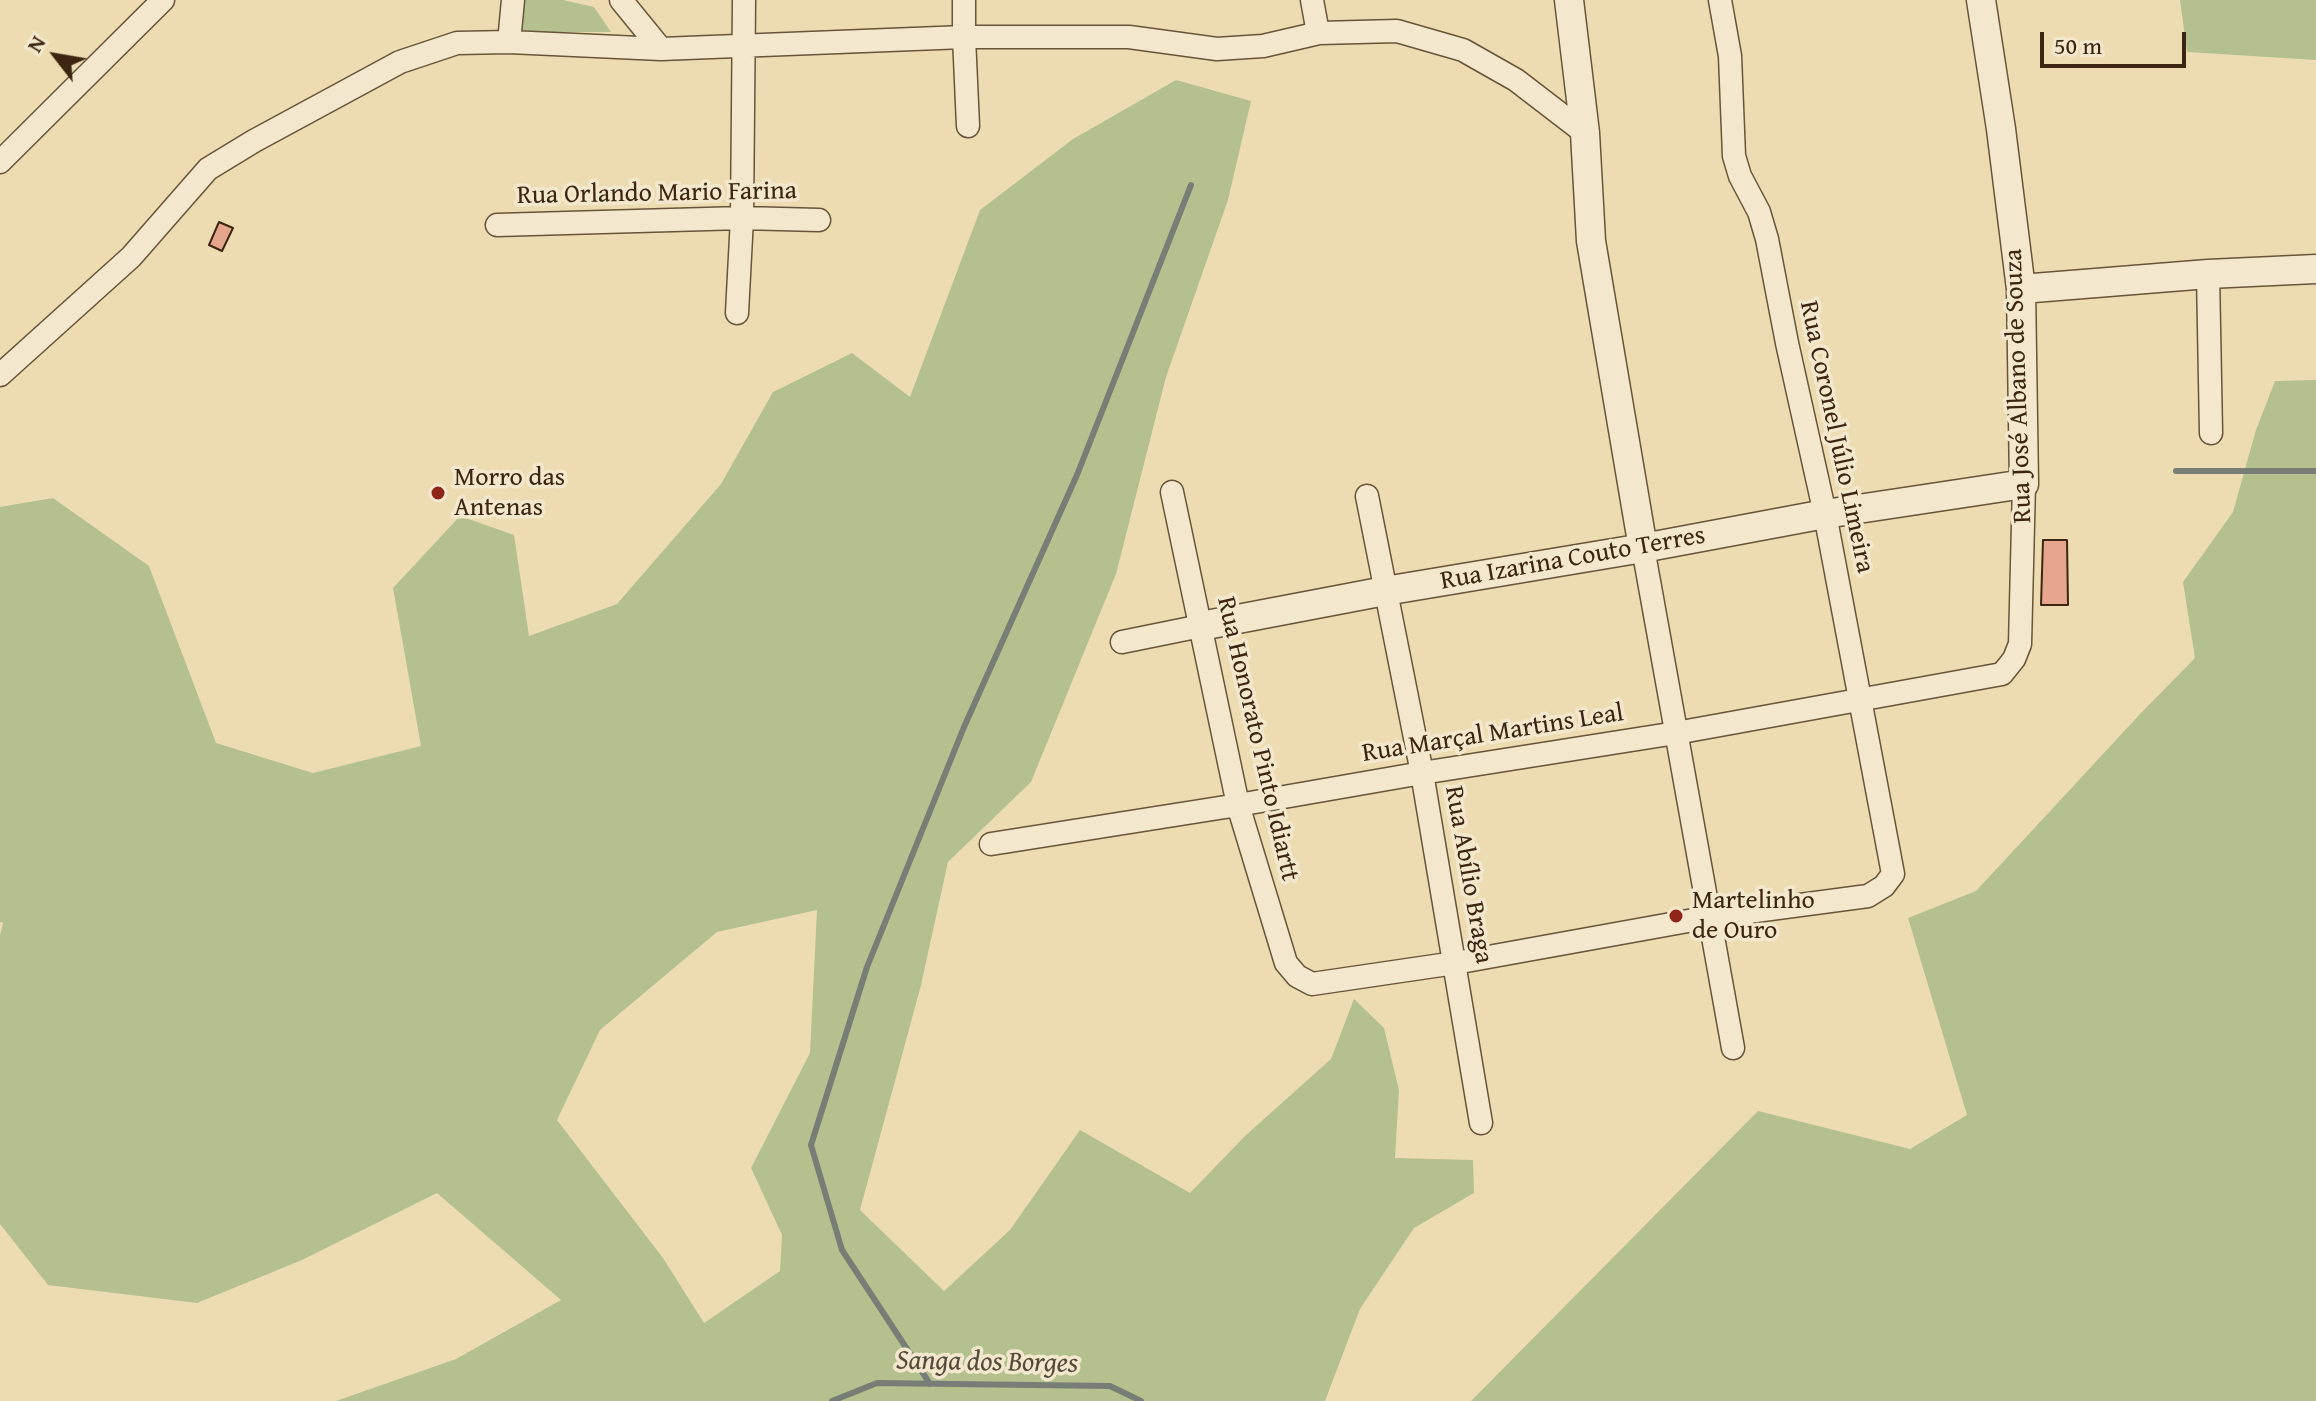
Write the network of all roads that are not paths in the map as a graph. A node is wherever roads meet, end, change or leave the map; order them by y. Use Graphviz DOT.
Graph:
graph roads {
  1 [pos="163,0"];
  2 [pos="513,0"];
  3 [pos="621,0"];
  4 [pos="744,0"];
  5 [pos="964,0"];
  6 [pos="1312,0"];
  7 [pos="1569,0"];
  8 [pos="1720,0"];
  9 [pos="1981,0"];
  10 [pos="1318,33"];
  11 [pos="964,37"];
  12 [pos="509,42"];
  13 [pos="742,45"];
  14 [pos="661,49"];
  15 [pos="968,126"];
  16 [pos="1585,133"];
  17 [pos="0,162"];
  18 [pos="742,218"];
  19 [pos="819,220"];
  20 [pos="497,225"];
  21 [pos="2316,269"];
  22 [pos="2208,274"];
  23 [pos="2021,289"];
  24 [pos="737,313"];
  25 [pos="0,375"];
  26 [pos="2211,433"];
  27 [pos="2024,484"];
  28 [pos="1172,492"];
  29 [pos="1367,496"];
  30 [pos="1825,514"];
  31 [pos="1643,548"];
  32 [pos="1385,591"];
  33 [pos="1201,626"];
  34 [pos="1122,642"];
  35 [pos="2002,674"];
  36 [pos="1861,698"];
  37 [pos="1676,733"];
  38 [pos="1422,773"];
  39 [pos="1238,805"];
  40 [pos="991,844"];
  41 [pos="1710,917"];
  42 [pos="1455,963"];
  43 [pos="1733,1048"];
  44 [pos="1481,1123"];
  1 -- 17 [label="street"];
  2 -- 12 [label="street"];
  3 -- 14 [label="street"];
  4 -- 13 [label="street"];
  5 -- 11 [label="street"];
  6 -- 10 [label="street"];
  7 -- 16 [label="street"];
  8 -- 30 [label="street, Rua Coronel Júlio Limeira"];
  9 -- 23 [label="street, Rua José Albano de Souza"];
  10 -- 11 [label="street"];
  10 -- 16 [label="street"];
  11 -- 13 [label="street"];
  11 -- 15 [label="street"];
  12 -- 14 [label="street"];
  12 -- 25 [label="street"];
  13 -- 14 [label="street"];
  13 -- 18 [label="street"];
  16 -- 31 [label="street"];
  18 -- 19 [label="street, Rua Orlando Mario Farina"];
  18 -- 20 [label="street, Rua Orlando Mario Farina"];
  18 -- 24 [label="street"];
  21 -- 22 [label="street"];
  22 -- 23 [label="street"];
  22 -- 26 [label="street"];
  23 -- 27 [label="street, Rua José Albano de Souza"];
  27 -- 30 [label="street, Rua Izarina Couto Terres"];
  27 -- 35 [label="street, Rua José Albano de Souza"];
  28 -- 33 [label="street, Rua Honorato Pinto Idiartt"];
  29 -- 32 [label="street, Rua Abílio Braga"];
  30 -- 31 [label="street, Rua Izarina Couto Terres"];
  30 -- 36 [label="street, Rua Coronel Júlio Limeira"];
  31 -- 32 [label="street, Rua Izarina Couto Terres"];
  31 -- 37 [label="street"];
  32 -- 33 [label="street, Rua Izarina Couto Terres"];
  32 -- 38 [label="street, Rua Abílio Braga"];
  33 -- 34 [label="street, Rua Izarina Couto Terres"];
  33 -- 39 [label="street, Rua Honorato Pinto Idiartt"];
  35 -- 36 [label="street, Rua Marçal Martins Leal"];
  36 -- 37 [label="street, Rua Marçal Martins Leal"];
  36 -- 41 [label="street, Rua Coronel Júlio Limeira"];
  37 -- 38 [label="street, Rua Marçal Martins Leal"];
  37 -- 41 [label="street"];
  38 -- 39 [label="street, Rua Marçal Martins Leal"];
  38 -- 42 [label="street, Rua Abílio Braga"];
  39 -- 40 [label="street, Rua Marçal Martins Leal"];
  39 -- 42 [label="street, Rua Honorato Pinto Idiartt"];
  41 -- 42 [label="street"];
  41 -- 43 [label="street"];
  42 -- 44 [label="street, Rua Abílio Braga"];
}
